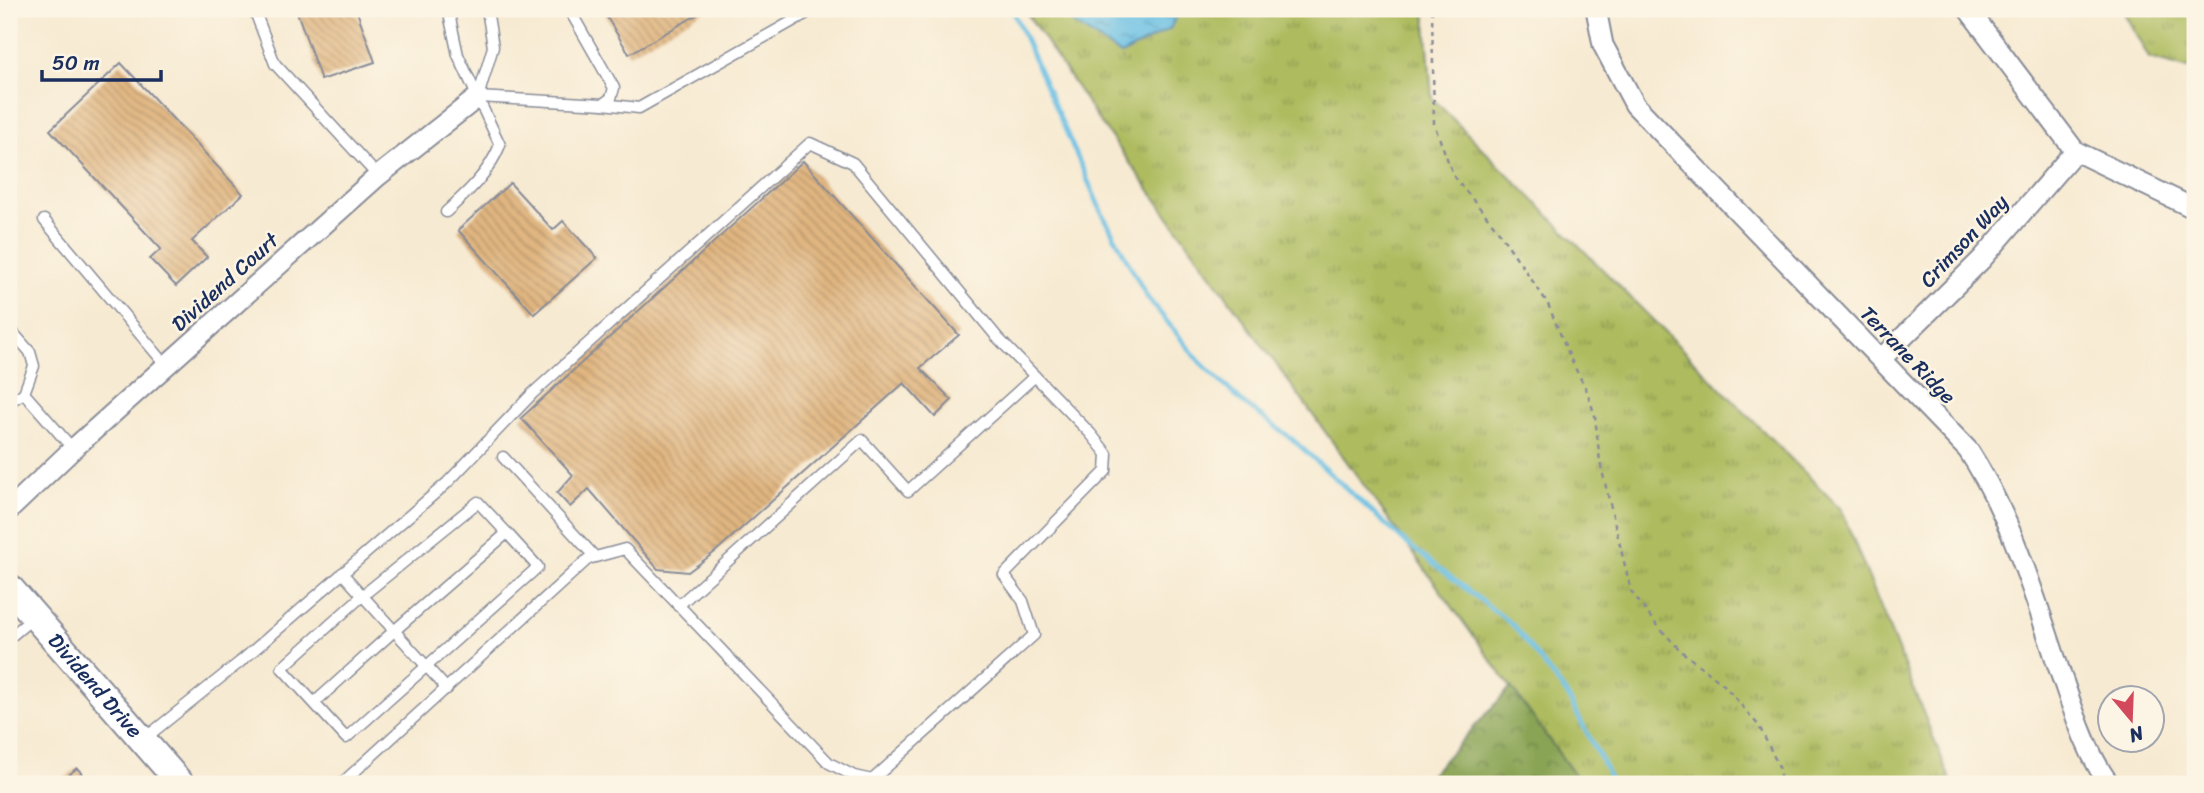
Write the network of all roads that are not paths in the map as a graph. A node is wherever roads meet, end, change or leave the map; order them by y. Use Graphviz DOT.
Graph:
graph roads {
  1 [pos="254,9"];
  2 [pos="447,9"];
  3 [pos="487,9"];
  4 [pos="569,9"];
  5 [pos="814,9"];
  6 [pos="1597,9"];
  7 [pos="1968,9"];
  8 [pos="478,97"];
  9 [pos="603,104"];
  10 [pos="2075,151"];
  11 [pos="378,176"];
  12 [pos="2195,209"];
  13 [pos="446,212"];
  14 [pos="44,220"];
  15 [pos="9,328"];
  16 [pos="1881,359"];
  17 [pos="166,365"];
  18 [pos="1035,376"];
  19 [pos="24,393"];
  20 [pos="9,402"];
  21 [pos="73,449"];
  22 [pos="503,457"];
  23 [pos="9,510"];
  24 [pos="507,533"];
  25 [pos="595,557"];
  26 [pos="342,573"];
  27 [pos="9,587"];
  28 [pos="362,596"];
  29 [pos="678,606"];
  30 [pos="34,617"];
  31 [pos="394,631"];
  32 [pos="9,638"];
  33 [pos="427,667"];
  34 [pos="447,689"];
  35 [pos="314,704"];
  36 [pos="142,741"];
  37 [pos="181,784"];
  38 [pos="341,784"];
  39 [pos="2109,784"];
  1 -- 11 [label="lane"];
  2 -- 8 [label="lane"];
  3 -- 8 [label="lane"];
  4 -- 9 [label="lane"];
  5 -- 9 [label="lane"];
  6 -- 16 [label="street, Terrane Ridge"];
  7 -- 10 [label="street"];
  8 -- 9 [label="lane"];
  8 -- 11 [label="street, Dividend Court"];
  8 -- 13 [label="lane"];
  10 -- 12 [label="street"];
  10 -- 16 [label="street, Crimson Way"];
  11 -- 17 [label="street, Dividend Court"];
  14 -- 17 [label="lane"];
  15 -- 19 [label="lane"];
  16 -- 39 [label="street, Terrane Ridge"];
  17 -- 21 [label="street, Dividend Court"];
  18 -- 26 [label="lane"];
  18 -- 29 [label="lane"];
  18 -- 29 [label="lane"];
  19 -- 20 [label="lane"];
  19 -- 21 [label="lane"];
  21 -- 23 [label="street, Dividend Court"];
  22 -- 25 [label="lane"];
  24 -- 28 [label="lane"];
  24 -- 31 [label="lane"];
  24 -- 33 [label="lane"];
  25 -- 29 [label="lane"];
  25 -- 34 [label="lane"];
  26 -- 28 [label="lane"];
  26 -- 36 [label="lane"];
  27 -- 30 [label="street, Dividend Drive"];
  28 -- 31 [label="lane"];
  28 -- 35 [label="lane"];
  30 -- 32 [label="lane"];
  30 -- 36 [label="street, Dividend Drive"];
  31 -- 33 [label="lane"];
  31 -- 35 [label="lane"];
  33 -- 34 [label="lane"];
  33 -- 35 [label="lane"];
  34 -- 38 [label="lane"];
  36 -- 37 [label="street, Dividend Drive"];
}
